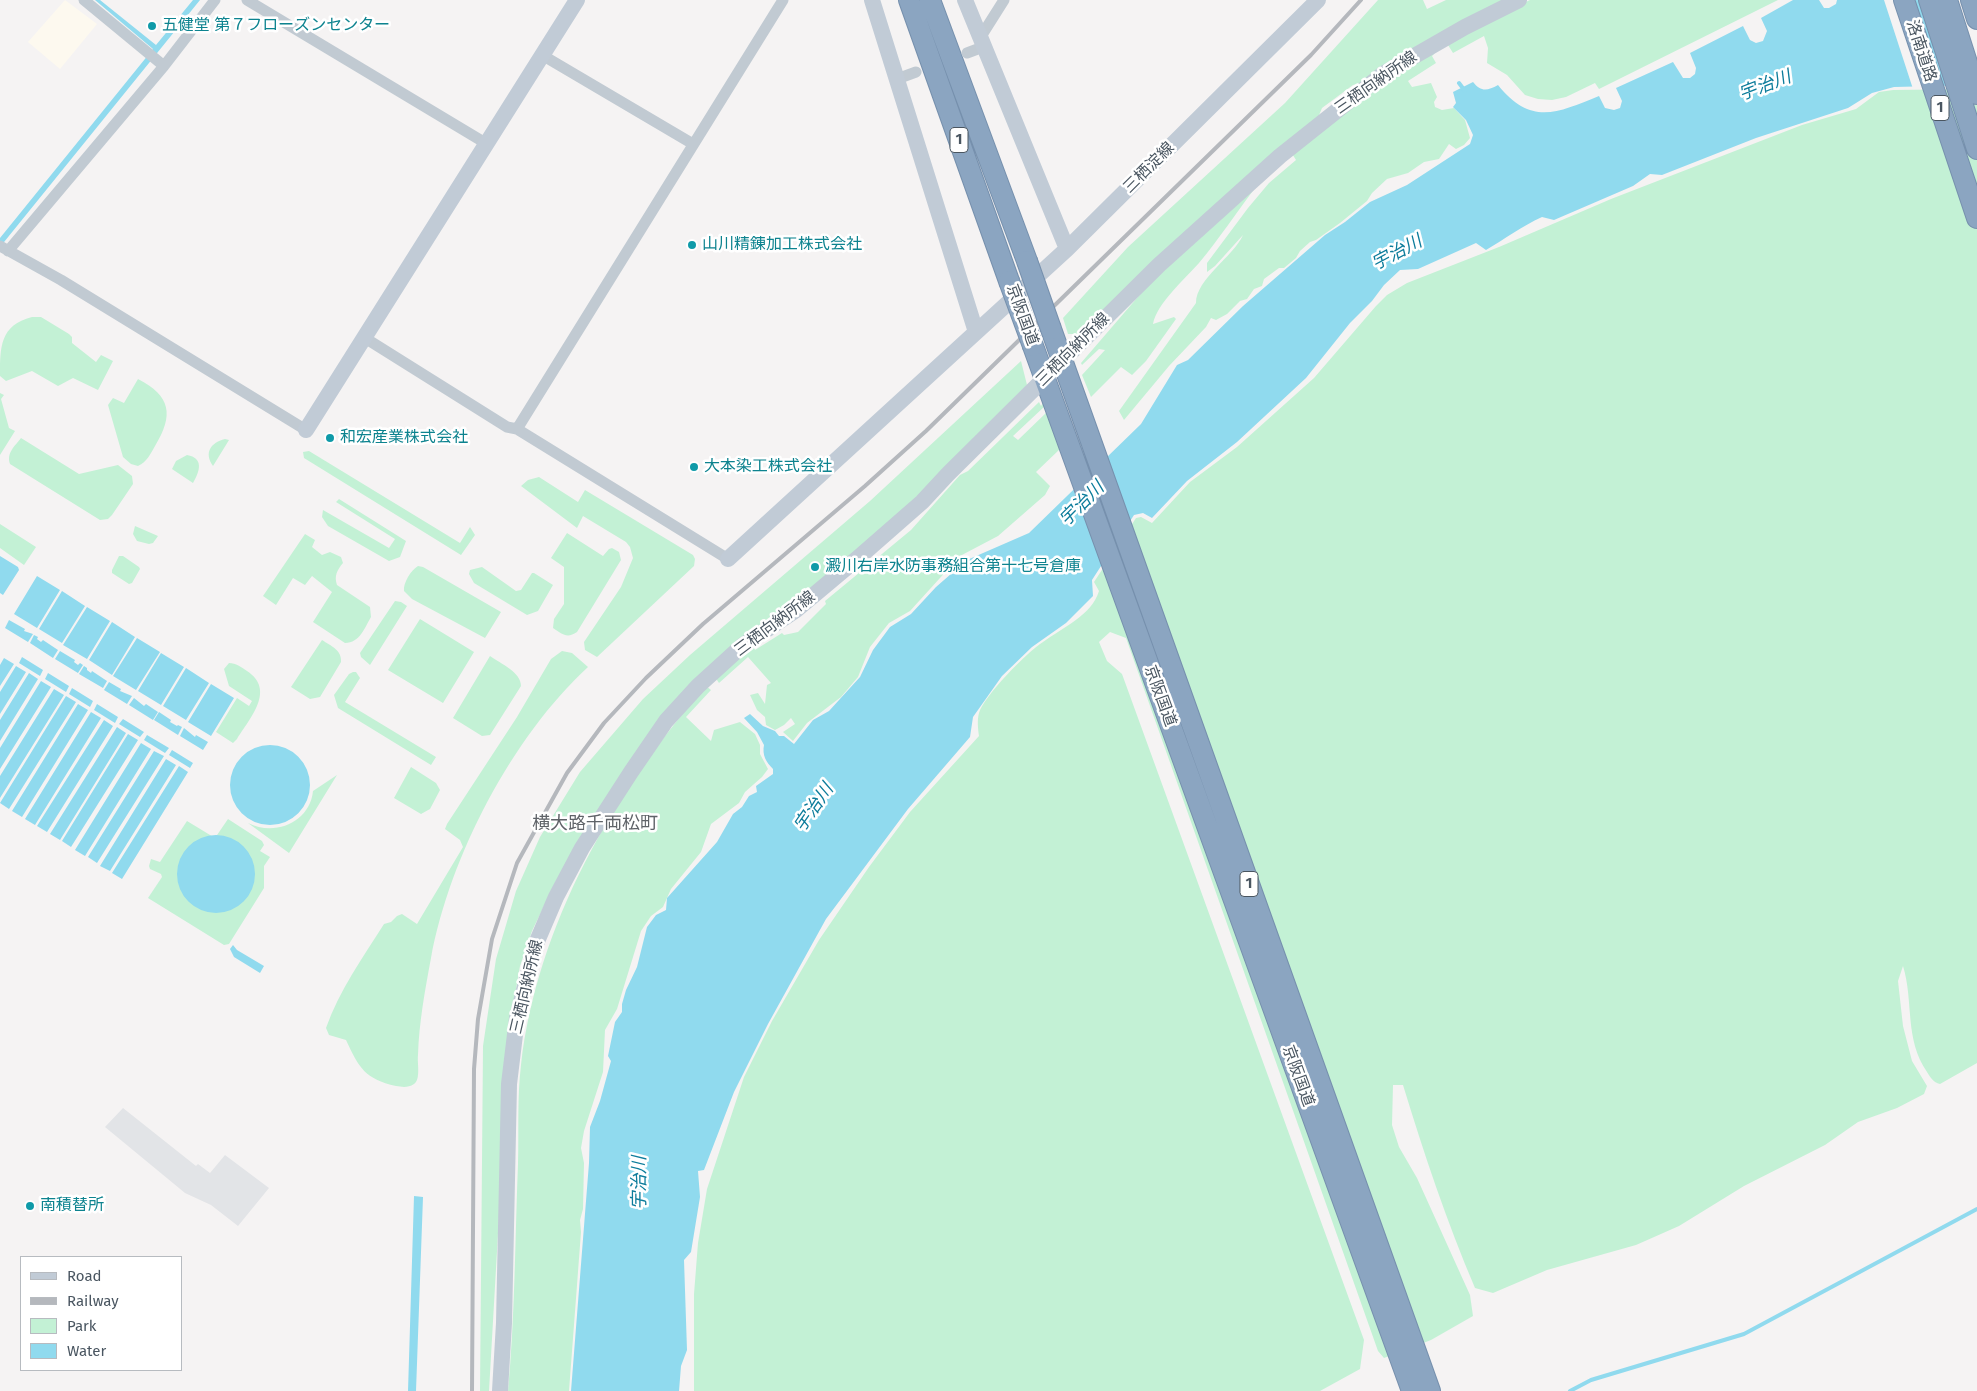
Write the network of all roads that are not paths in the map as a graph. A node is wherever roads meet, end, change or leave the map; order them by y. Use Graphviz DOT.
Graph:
graph roads {
  1 [pos="84,0"];
  2 [pos="215,0"];
  3 [pos="247,0"];
  4 [pos="577,0"];
  5 [pos="783,0"];
  6 [pos="872,0"];
  7 [pos="909,0"];
  8 [pos="930,0"];
  9 [pos="965,0"];
  10 [pos="1004,0"];
  11 [pos="1519,0"];
  12 [pos="1904,0"];
  13 [pos="1929,0"];
  14 [pos="1947,0"];
  15 [pos="1971,0"];
  16 [pos="1315,1"];
  17 [pos="1977,19"];
  18 [pos="982,42"];
  19 [pos="967,53"];
  20 [pos="542,55"];
  21 [pos="162,64"];
  22 [pos="916,72"];
  23 [pos="897,80"];
  24 [pos="1977,94"];
  25 [pos="486,144"];
  26 [pos="693,144"];
  27 [pos="1977,148"];
  28 [pos="1977,217"];
  29 [pos="3,248"];
  30 [pos="1067,249"];
  31 [pos="976,332"];
  32 [pos="364,338"];
  33 [pos="1066,369"];
  34 [pos="1048,385"];
  35 [pos="516,429"];
  36 [pos="306,430"];
  37 [pos="728,559"];
  38 [pos="500,1391"];
  39 [pos="1412,1391"];
  40 [pos="1430,1391"];
  1 -- 21 [label="street"];
  2 -- 21 [label="street"];
  3 -- 25 [label="street"];
  4 -- 20 [label="street"];
  5 -- 26 [label="street"];
  6 -- 23 [label="street"];
  7 -- 34 [label="highway, 京阪国道 / 1, bridge"];
  8 -- 33 [label="highway, 京阪国道 / 1, bridge"];
  9 -- 18 [label="street"];
  10 -- 18 [label="street"];
  11 -- 33 [label="street, 三栖向納所線"];
  12 -- 28 [label="highway, 洛南道路 / 1"];
  13 -- 27 [label="highway, 1"];
  14 -- 24 [label="highway"];
  15 -- 17 [label="highway"];
  16 -- 30 [label="street, 三栖淀線"];
  18 -- 19 [label="street"];
  18 -- 30 [label="street"];
  20 -- 25 [label="street"];
  20 -- 26 [label="street"];
  21 -- 29 [label="street"];
  22 -- 23 [label="street"];
  23 -- 31 [label="street"];
  25 -- 32 [label="street"];
  26 -- 35 [label="street"];
  29 -- 36 [label="street"];
  30 -- 31 [label="street, 三栖淀線"];
  31 -- 37 [label="street, 三栖淀線"];
  32 -- 35 [label="street"];
  32 -- 36 [label="street"];
  33 -- 34 [label="street, 三栖向納所線"];
  33 -- 40 [label="highway, 京阪国道 / 1"];
  34 -- 38 [label="street, 三栖向納所線"];
  34 -- 39 [label="highway, 京阪国道 / 1"];
  35 -- 37 [label="street"];
}
